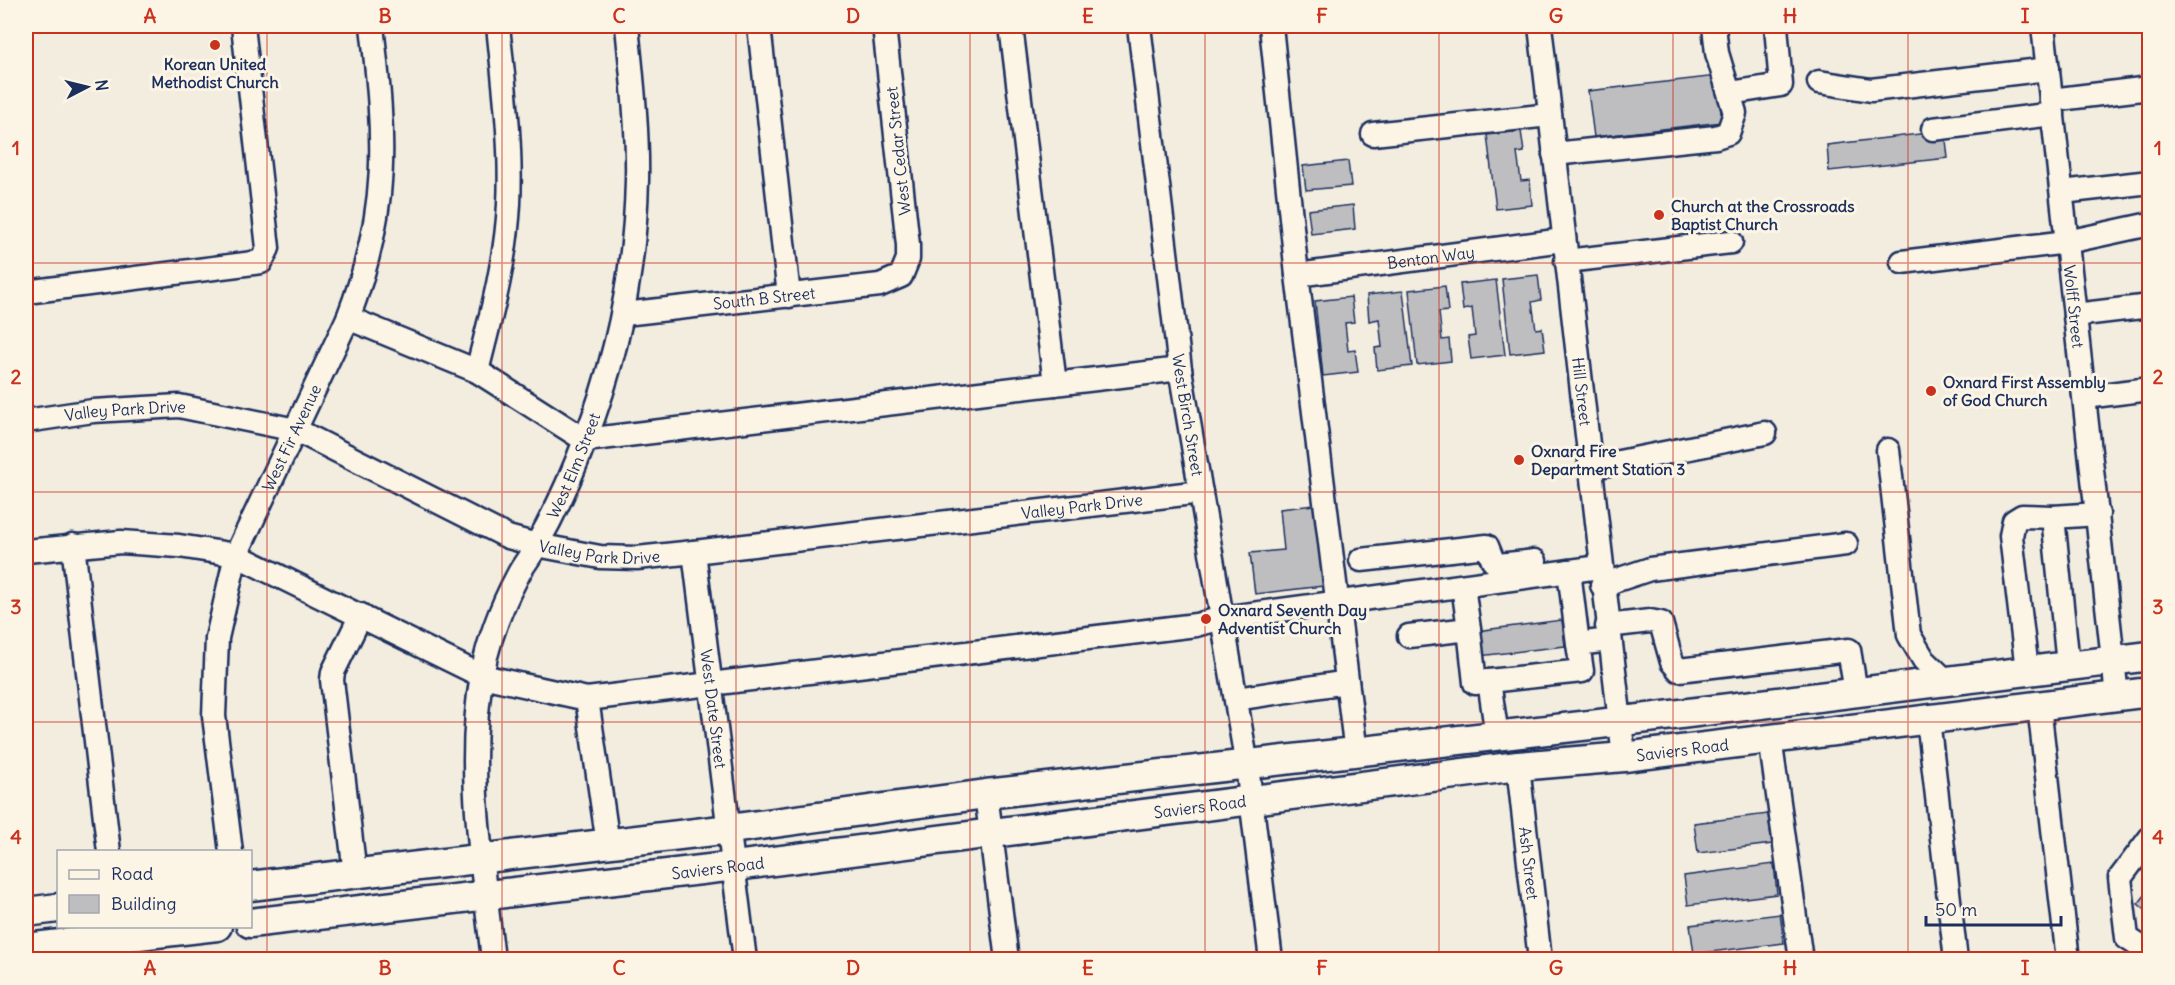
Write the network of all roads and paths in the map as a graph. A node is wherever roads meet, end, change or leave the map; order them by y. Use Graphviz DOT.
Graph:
graph roads {
  1 [pos="243,26"];
  2 [pos="372,26"];
  3 [pos="498,26"];
  4 [pos="627,26"];
  5 [pos="759,26"];
  6 [pos="884,26"];
  7 [pos="1011,26"];
  8 [pos="1139,26"];
  9 [pos="1271,26"];
  10 [pos="1540,26"];
  11 [pos="1714,26"];
  12 [pos="1776,26"];
  13 [pos="2043,26"];
  14 [pos="2048,69"];
  15 [pos="1819,82"];
  16 [pos="2150,88"];
  17 [pos="1730,93"];
  18 [pos="2052,107"];
  19 [pos="1550,115"];
  20 [pos="1933,129"];
  21 [pos="1373,134"];
  22 [pos="1554,154"];
  23 [pos="2150,182"];
  24 [pos="2061,192"];
  25 [pos="2150,224"];
  26 [pos="1731,242"];
  27 [pos="2067,242"];
  28 [pos="1565,250"];
  29 [pos="1902,262"];
  30 [pos="1297,274"];
  31 [pos="901,276"];
  32 [pos="26,292"];
  33 [pos="789,296"];
  34 [pos="2150,306"];
  35 [pos="624,314"];
  36 [pos="2075,315"];
  37 [pos="348,318"];
  38 [pos="1180,369"];
  39 [pos="477,371"];
  40 [pos="1055,384"];
  41 [pos="2150,389"];
  42 [pos="2085,397"];
  43 [pos="26,421"];
  44 [pos="296,430"];
  45 [pos="1765,433"];
  46 [pos="585,440"];
  47 [pos="1888,450"];
  48 [pos="1589,468"];
  49 [pos="1201,492"];
  50 [pos="2098,513"];
  51 [pos="2053,517"];
  52 [pos="1846,544"];
  53 [pos="73,545"];
  54 [pos="537,545"];
  55 [pos="26,551"];
  56 [pos="694,552"];
  57 [pos="236,555"];
  58 [pos="1361,560"];
  59 [pos="1600,569"];
  60 [pos="1569,571"];
  61 [pos="1463,586"];
  62 [pos="1336,603"];
  63 [pos="361,615"];
  64 [pos="1222,618"];
  65 [pos="1469,629"];
  66 [pos="1608,633"];
  67 [pos="1409,636"];
  68 [pos="1578,644"];
  69 [pos="2150,656"];
  70 [pos="2114,659"];
  71 [pos="2068,665"];
  72 [pos="2027,670"];
  73 [pos="482,676"];
  74 [pos="1489,681"];
  75 [pos="1946,681"];
  76 [pos="1347,682"];
  77 [pos="710,686"];
  78 [pos="1856,692"];
  79 [pos="2150,692"];
  80 [pos="2117,696"];
  81 [pos="587,699"];
  82 [pos="1236,699"];
  83 [pos="2039,706"];
  84 [pos="2150,707"];
  85 [pos="1928,719"];
  86 [pos="1619,722"];
  87 [pos="1497,736"];
  88 [pos="1770,738"];
  89 [pos="1356,753"];
  90 [pos="1624,757"];
  91 [pos="1247,766"];
  92 [pos="1518,766"];
  93 [pos="986,795"];
  94 [pos="1252,802"];
  95 [pos="730,829"];
  96 [pos="991,834"];
  97 [pos="2150,838"];
  98 [pos="608,844"];
  99 [pos="109,850"];
  100 [pos="231,850"];
  101 [pos="481,860"];
  102 [pos="735,866"];
  103 [pos="355,874"];
  104 [pos="252,886"];
  105 [pos="486,895"];
  106 [pos="57,908"];
  107 [pos="26,912"];
  108 [pos="252,923"];
  109 [pos="208,928"];
  110 [pos="26,948"];
  111 [pos="2128,949"];
  112 [pos="2150,953"];
  113 [pos="493,960"];
  114 [pos="745,960"];
  115 [pos="1007,960"];
  116 [pos="1271,960"];
  117 [pos="1540,960"];
  118 [pos="1801,960"];
  119 [pos="1956,960"];
  120 [pos="2068,960"];
  1 -- 32 [label="street"];
  2 -- 37 [label="street, West Fir Avenue"];
  3 -- 39 [label="street"];
  4 -- 35 [label="street, West Elm Street"];
  5 -- 33 [label="street"];
  6 -- 31 [label="street, West Cedar Street"];
  7 -- 40 [label="street"];
  8 -- 38 [label="street, West Birch Street"];
  9 -- 30 [label="street"];
  10 -- 19 [label="street, Hill Street"];
  11 -- 17 [label="street"];
  12 -- 17 [label="street"];
  13 -- 14 [label="street, Wolff Street"];
  14 -- 15 [label="street"];
  14 -- 18 [label="street, Wolff Street"];
  16 -- 18 [label="street"];
  17 -- 22 [label="street"];
  18 -- 20 [label="street"];
  18 -- 24 [label="street, Wolff Street"];
  19 -- 21 [label="street"];
  19 -- 22 [label="street, Hill Street"];
  22 -- 28 [label="street, Hill Street"];
  23 -- 24 [label="street"];
  24 -- 27 [label="street, Wolff Street"];
  25 -- 27 [label="street"];
  26 -- 28 [label="street, Benton Way"];
  27 -- 29 [label="street"];
  27 -- 36 [label="street, Wolff Street"];
  28 -- 30 [label="street, Benton Way"];
  28 -- 48 [label="street, Hill Street"];
  30 -- 62 [label="street"];
  31 -- 33 [label="street, South B Street"];
  33 -- 35 [label="street, South B Street"];
  34 -- 36 [label="street"];
  35 -- 46 [label="street, West Elm Street"];
  36 -- 42 [label="street, Wolff Street"];
  37 -- 39 [label="street"];
  37 -- 44 [label="street, West Fir Avenue"];
  38 -- 40 [label="street"];
  38 -- 49 [label="street, West Birch Street"];
  39 -- 46 [label="street"];
  40 -- 46 [label="street"];
  41 -- 42 [label="street"];
  42 -- 50 [label="street, Wolff Street"];
  43 -- 44 [label="street, Valley Park Drive"];
  44 -- 54 [label="street, Valley Park Drive"];
  44 -- 57 [label="street, West Fir Avenue"];
  45 -- 48 [label="street"];
  46 -- 54 [label="street, West Elm Street"];
  47 -- 75 [label="street"];
  48 -- 59 [label="street, Hill Street"];
  49 -- 56 [label="street, Valley Park Drive"];
  49 -- 64 [label="street, West Birch Street"];
  50 -- 51 [label="street"];
  50 -- 70 [label="street, Wolff Street"];
  51 -- 71 [label="street"];
  51 -- 72 [label="street"];
  52 -- 59 [label="street"];
  53 -- 55 [label="street"];
  53 -- 57 [label="street"];
  53 -- 99 [label="street"];
  54 -- 56 [label="street, Valley Park Drive"];
  54 -- 73 [label="street, West Elm Street"];
  56 -- 77 [label="street, West Date Street"];
  57 -- 63 [label="street"];
  57 -- 100 [label="street, West Fir Avenue"];
  58 -- 59 [label="street"];
  59 -- 60 [label="street"];
  59 -- 66 [label="street, Hill Street"];
  60 -- 61 [label="street"];
  60 -- 68 [label="street"];
  61 -- 62 [label="street"];
  61 -- 65 [label="street"];
  62 -- 64 [label="street"];
  62 -- 76 [label="street"];
  63 -- 73 [label="street"];
  63 -- 103 [label="street"];
  64 -- 77 [label="street"];
  64 -- 82 [label="street, West Birch Street"];
  65 -- 67 [label="street"];
  65 -- 74 [label="street"];
  66 -- 68 [label="street"];
  66 -- 78 [label="street"];
  66 -- 86 [label="street, Hill Street"];
  68 -- 74 [label="street"];
  69 -- 70 [label="main road"];
  70 -- 71 [label="main road"];
  70 -- 80 [label="street, Wolff Street"];
  71 -- 72 [label="main road"];
  72 -- 75 [label="main road"];
  73 -- 81 [label="street"];
  73 -- 101 [label="street, West Elm Street"];
  74 -- 87 [label="street"];
  75 -- 78 [label="main road"];
  76 -- 82 [label="street"];
  76 -- 89 [label="street"];
  77 -- 81 [label="street"];
  77 -- 95 [label="street, West Date Street"];
  78 -- 86 [label="main road"];
  79 -- 80 [label="main road, Saviers Road"];
  80 -- 83 [label="main road, Saviers Road"];
  80 -- 84 [label="main road"];
  81 -- 98 [label="street"];
  82 -- 91 [label="street, West Birch Street"];
  83 -- 85 [label="main road, Saviers Road"];
  83 -- 120 [label="street"];
  85 -- 88 [label="main road, Saviers Road"];
  85 -- 119 [label="street"];
  86 -- 87 [label="main road"];
  86 -- 90 [label="street, Hill Street"];
  87 -- 89 [label="main road"];
  88 -- 90 [label="main road, Saviers Road"];
  88 -- 118 [label="street"];
  89 -- 91 [label="main road"];
  90 -- 92 [label="main road, Saviers Road"];
  91 -- 93 [label="main road"];
  91 -- 94 [label="street, West Birch Street"];
  92 -- 94 [label="main road, Saviers Road"];
  92 -- 117 [label="street, Ash Street"];
  93 -- 95 [label="main road"];
  93 -- 96 [label="street"];
  94 -- 96 [label="main road, Saviers Road"];
  94 -- 116 [label="street, West Birch Street"];
  95 -- 98 [label="main road"];
  95 -- 102 [label="street, West Date Street"];
  96 -- 102 [label="main road, Saviers Road"];
  96 -- 115 [label="street"];
  97 -- 111 [label="street"];
  98 -- 101 [label="main road"];
  101 -- 103 [label="main road"];
  101 -- 105 [label="street, West Elm Street"];
  102 -- 105 [label="main road, Saviers Road"];
  102 -- 114 [label="street, West Date Street"];
  103 -- 104 [label="main road"];
  105 -- 108 [label="main road, Saviers Road"];
  105 -- 113 [label="street, West Elm Street"];
  106 -- 107 [label="main road"];
  109 -- 110 [label="main road"];
  111 -- 112 [label="street"];
}
